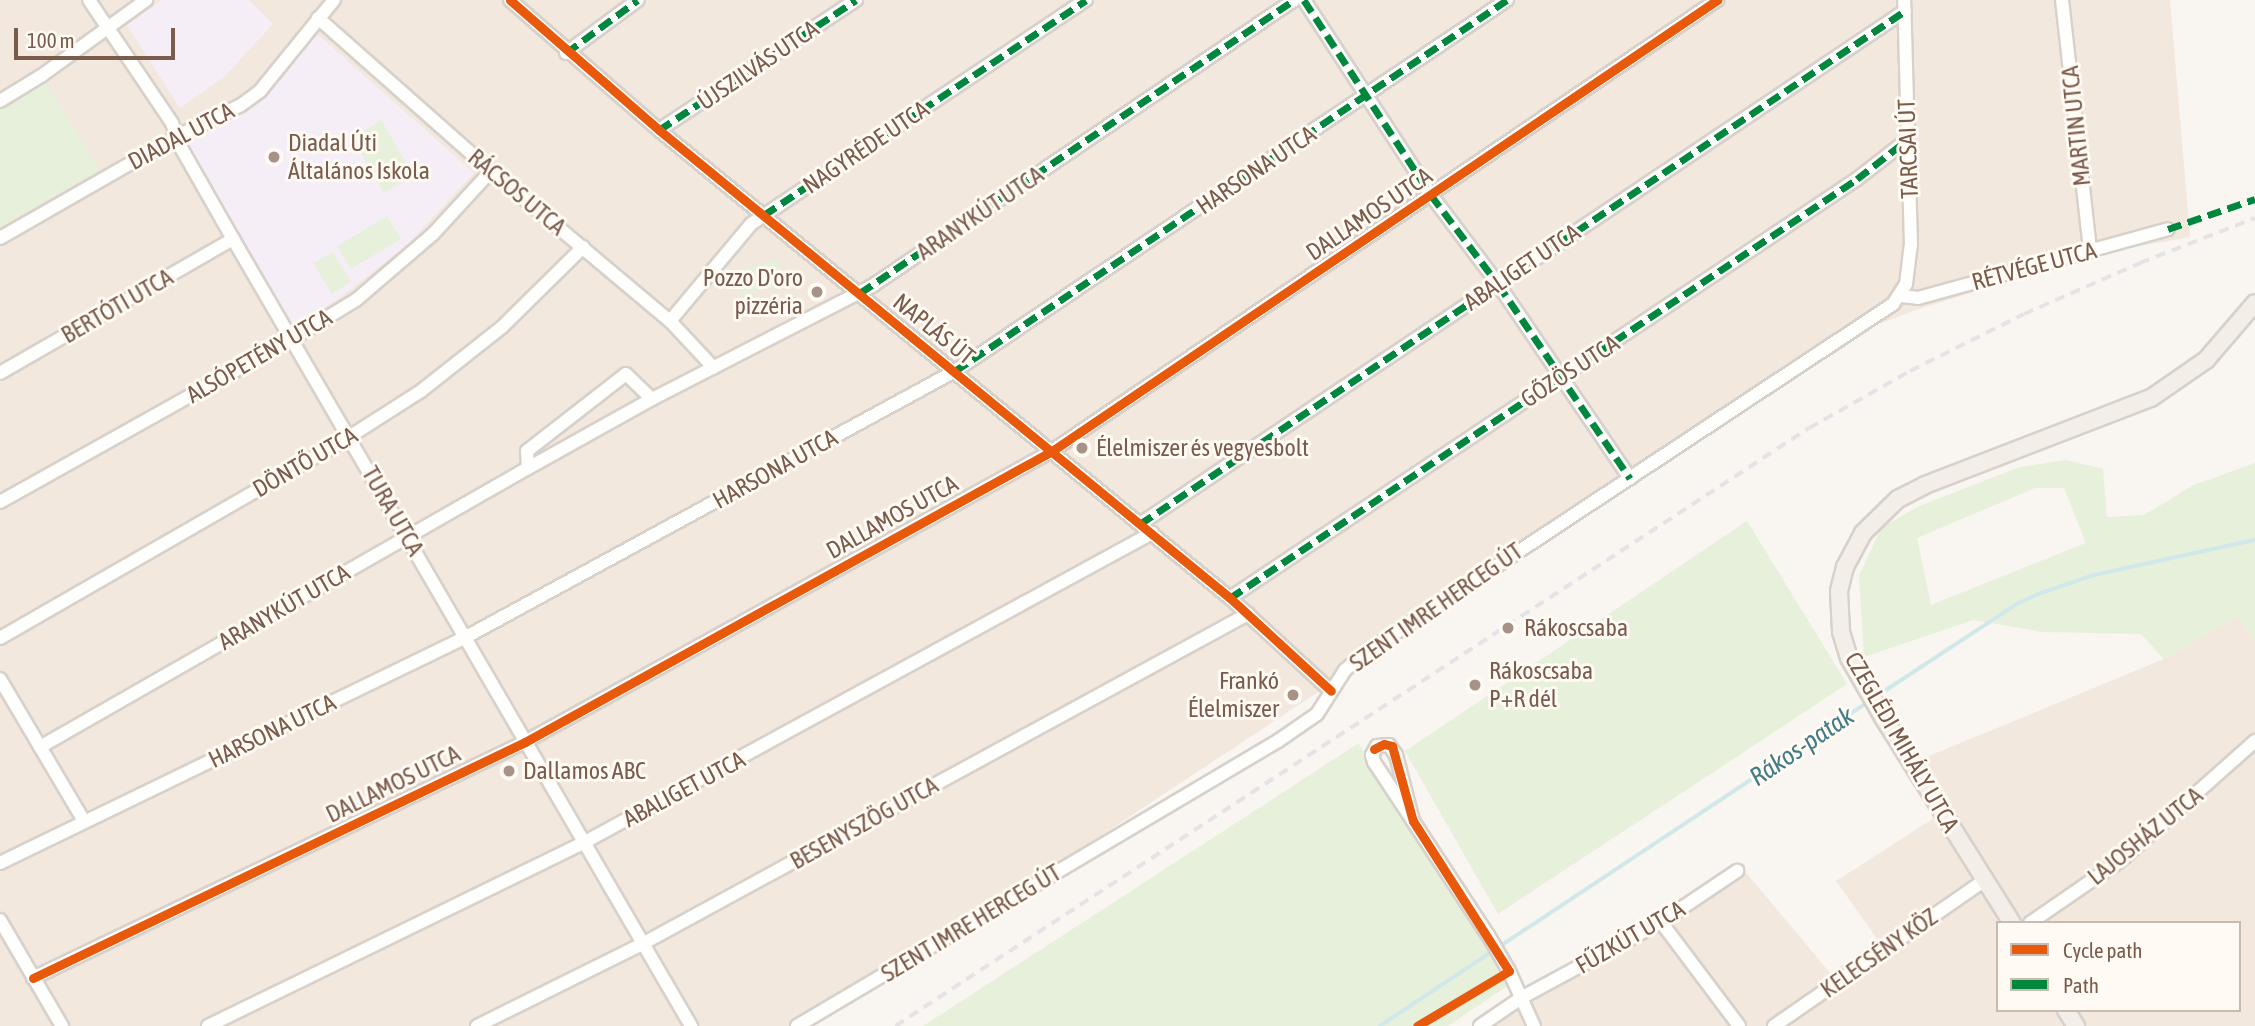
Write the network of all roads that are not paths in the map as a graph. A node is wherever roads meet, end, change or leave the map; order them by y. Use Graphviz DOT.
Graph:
graph roads {
  1 [pos="89,0"];
  2 [pos="146,0"];
  3 [pos="334,0"];
  4 [pos="510,0"];
  5 [pos="638,0"];
  6 [pos="856,0"];
  7 [pos="1086,0"];
  8 [pos="1294,0"];
  9 [pos="1304,0"];
  10 [pos="1507,0"];
  11 [pos="1717,0"];
  12 [pos="2062,0"];
  13 [pos="1904,6"];
  14 [pos="318,18"];
  15 [pos="108,28"];
  16 [pos="566,52"];
  17 [pos="1366,95"];
  18 [pos="0,101"];
  19 [pos="660,130"];
  20 [pos="178,136"];
  21 [pos="1907,140"];
  22 [pos="491,171"];
  23 [pos="1431,195"];
  24 [pos="764,215"];
  25 [pos="2168,229"];
  26 [pos="0,238"];
  27 [pos="233,239"];
  28 [pos="583,247"];
  29 [pos="2090,251"];
  30 [pos="1498,284"];
  31 [pos="860,293"];
  32 [pos="1900,296"];
  33 [pos="2255,303"];
  34 [pos="670,321"];
  35 [pos="292,339"];
  36 [pos="714,368"];
  37 [pos="955,371"];
  38 [pos="0,373"];
  39 [pos="1559,378"];
  40 [pos="652,400"];
  41 [pos="349,437"];
  42 [pos="1052,451"];
  43 [pos="528,468"];
  44 [pos="1630,478"];
  45 [pos="0,502"];
  46 [pos="1140,524"];
  47 [pos="1152,533"];
  48 [pos="408,536"];
  49 [pos="1230,598"];
  50 [pos="1248,614"];
  51 [pos="466,637"];
  52 [pos="0,638"];
  53 [pos="0,679"];
  54 [pos="1331,691"];
  55 [pos="2255,741"];
  56 [pos="525,742"];
  57 [pos="40,747"];
  58 [pos="84,821"];
  59 [pos="1413,821"];
  60 [pos="584,842"];
  61 [pos="0,863"];
  62 [pos="1737,871"];
  63 [pos="1985,880"];
  64 [pos="0,920"];
  65 [pos="2011,921"];
  66 [pos="2033,921"];
  67 [pos="1661,922"];
  68 [pos="645,943"];
  69 [pos="33,978"];
  70 [pos="1521,998"];
  71 [pos="62,1026"];
  72 [pos="208,1026"];
  73 [pos="477,1026"];
  74 [pos="691,1026"];
  75 [pos="797,1026"];
  76 [pos="1480,1026"];
  77 [pos="1534,1026"];
  78 [pos="1739,1026"];
  79 [pos="1774,1026"];
  1 -- 15 [label="street, TURA UTCA"];
  2 -- 15 [label="street"];
  3 -- 14 [label="street, DIADAL UTCA"];
  4 -- 16 [label="street, NAPLÁS ÚT"];
  5 -- 16 [label="street"];
  6 -- 19 [label="street, ÚJSZILVÁS UTCA"];
  7 -- 24 [label="street, NAGYRÉDE UTCA"];
  8 -- 31 [label="street, ARANYKÚT UTCA"];
  9 -- 17 [label="street"];
  10 -- 17 [label="street, HARSONA UTCA"];
  11 -- 23 [label="street, DALLAMOS UTCA"];
  12 -- 29 [label="street, MARTIN UTCA"];
  13 -- 21 [label="street, TARCSAI ÚT"];
  13 -- 30 [label="street, ABALIGET UTCA"];
  14 -- 20 [label="street, DIADAL UTCA"];
  14 -- 22 [label="street, RÁCSOS UTCA"];
  15 -- 18 [label="street"];
  15 -- 20 [label="street, TURA UTCA"];
  16 -- 19 [label="street, NAPLÁS ÚT"];
  17 -- 23 [label="street"];
  17 -- 37 [label="street, HARSONA UTCA"];
  19 -- 24 [label="street, NAPLÁS ÚT"];
  20 -- 26 [label="street, DIADAL UTCA"];
  20 -- 27 [label="street, TURA UTCA"];
  21 -- 32 [label="street, TARCSAI ÚT"];
  21 -- 39 [label="street, GŐZÖS UTCA"];
  22 -- 28 [label="street, RÁCSOS UTCA"];
  22 -- 35 [label="street, ALSÓPETÉNY UTCA"];
  23 -- 30 [label="street"];
  23 -- 42 [label="street, DALLAMOS UTCA"];
  24 -- 31 [label="street, NAPLÁS ÚT"];
  24 -- 34 [label="street, NAGYRÉDE UTCA"];
  25 -- 29 [label="street, RÉTVÉGE UTCA"];
  27 -- 35 [label="street, TURA UTCA"];
  27 -- 38 [label="street, BERTÓTI UTCA"];
  28 -- 34 [label="street, RÁCSOS UTCA"];
  28 -- 41 [label="street, DÖNTŐ UTCA"];
  29 -- 32 [label="street, RÉTVÉGE UTCA"];
  30 -- 39 [label="street"];
  30 -- 46 [label="street, ABALIGET UTCA"];
  31 -- 36 [label="street, ARANYKÚT UTCA"];
  31 -- 37 [label="street, NAPLÁS ÚT"];
  32 -- 44 [label="street, SZENT IMRE HERCEG ÚT"];
  33 -- 63 [label="main road, CZEGLÉDI MIHÁLY UTCA"];
  34 -- 36 [label="street, RÁCSOS UTCA"];
  35 -- 41 [label="street, TURA UTCA"];
  35 -- 45 [label="street, ALSÓPETÉNY UTCA"];
  36 -- 40 [label="street, ARANYKÚT UTCA"];
  37 -- 42 [label="street, NAPLÁS ÚT"];
  37 -- 51 [label="street, HARSONA UTCA"];
  39 -- 44 [label="street"];
  39 -- 49 [label="street, GŐZÖS UTCA"];
  40 -- 43 [label="street, ARANYKÚT UTCA"];
  40 -- 43 [label="street"];
  41 -- 48 [label="street, TURA UTCA"];
  41 -- 52 [label="street, DÖNTŐ UTCA"];
  42 -- 46 [label="street, NAPLÁS ÚT"];
  42 -- 56 [label="street, DALLAMOS UTCA"];
  43 -- 48 [label="street, ARANYKÚT UTCA"];
  44 -- 54 [label="street, SZENT IMRE HERCEG ÚT"];
  46 -- 47 [label="street, NAPLÁS ÚT"];
  47 -- 49 [label="street, NAPLÁS ÚT"];
  47 -- 60 [label="street, ABALIGET UTCA"];
  48 -- 51 [label="street, TURA UTCA"];
  48 -- 57 [label="street, ARANYKÚT UTCA"];
  49 -- 50 [label="street, NAPLÁS ÚT"];
  50 -- 54 [label="street, NAPLÁS ÚT"];
  50 -- 68 [label="street, BESENYSZÖG UTCA"];
  51 -- 56 [label="street, TURA UTCA"];
  51 -- 58 [label="street, HARSONA UTCA"];
  53 -- 57 [label="street"];
  54 -- 75 [label="street, SZENT IMRE HERCEG ÚT"];
  55 -- 66 [label="street, LAJOSHÁZ UTCA"];
  56 -- 60 [label="street, TURA UTCA"];
  56 -- 69 [label="street, DALLAMOS UTCA"];
  57 -- 58 [label="street"];
  58 -- 61 [label="street, HARSONA UTCA"];
  59 -- 59 [label="street"];
  59 -- 70 [label="street"];
  60 -- 68 [label="street, TURA UTCA"];
  60 -- 72 [label="street, ABALIGET UTCA"];
  62 -- 67 [label="street, FŰZKÚT UTCA"];
  63 -- 65 [label="main road, CZEGLÉDI MIHÁLY UTCA"];
  63 -- 79 [label="street, KELECSÉNY KÖZ"];
  64 -- 69 [label="street"];
  67 -- 70 [label="street, FŰZKÚT UTCA"];
  67 -- 78 [label="street"];
  68 -- 73 [label="street, BESENYSZÖG UTCA"];
  68 -- 74 [label="street, TURA UTCA"];
  69 -- 71 [label="street"];
  70 -- 76 [label="street, FŰZKÚT UTCA"];
  70 -- 77 [label="street"];
}
